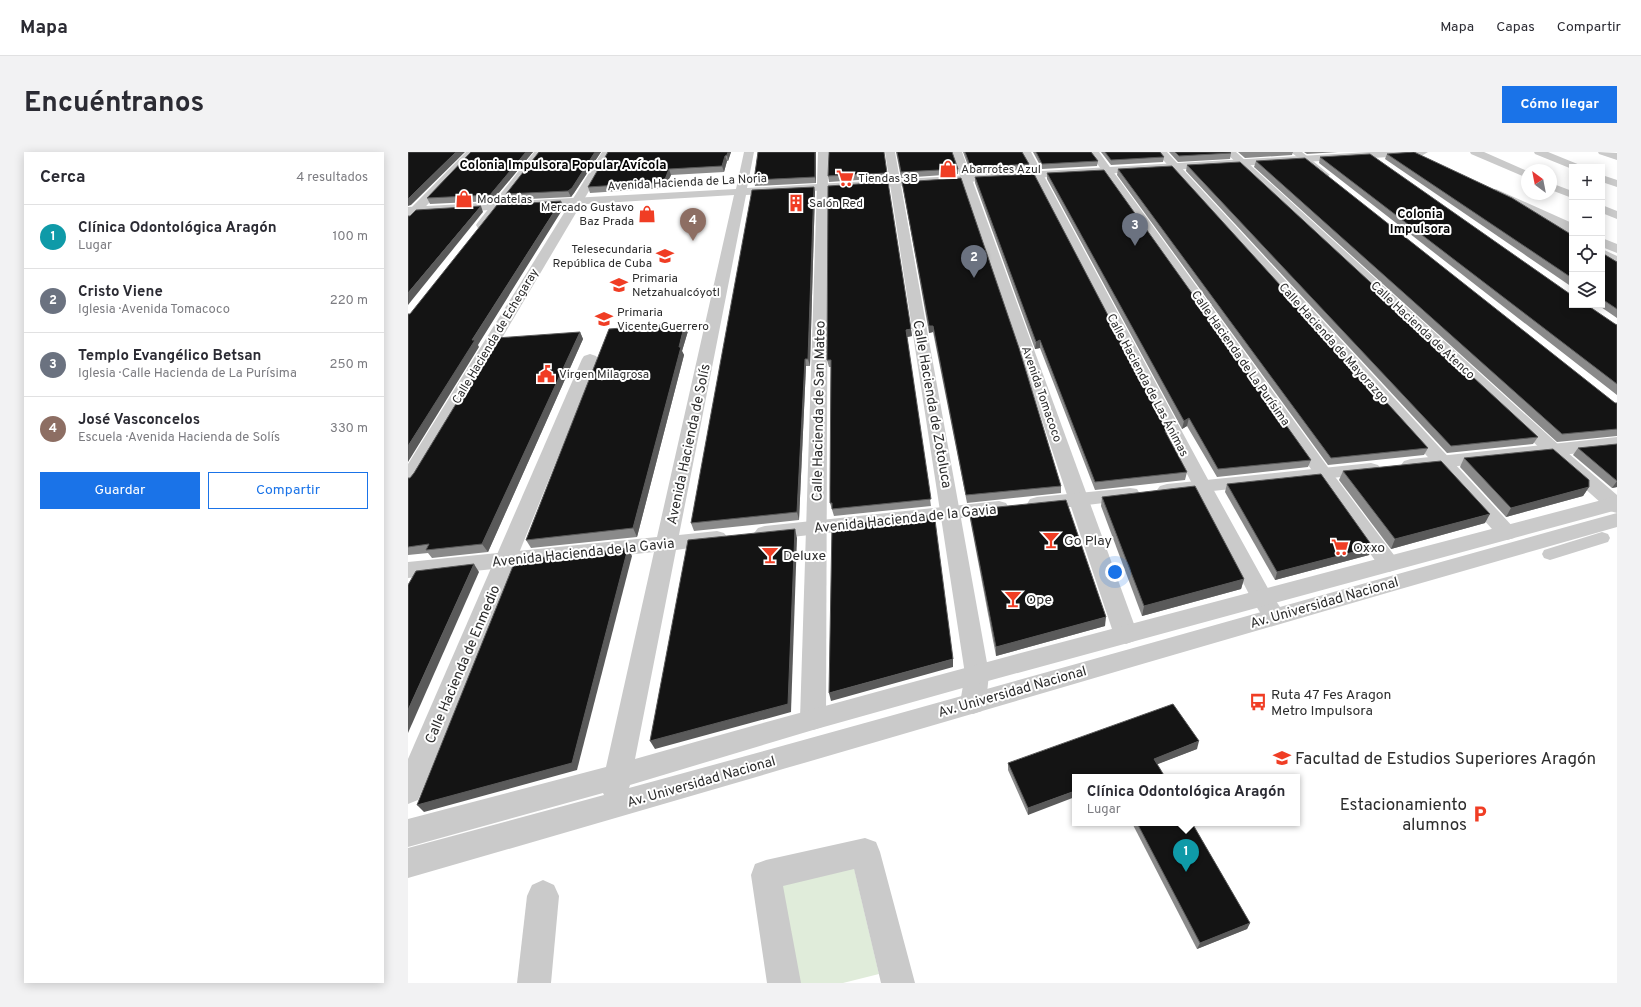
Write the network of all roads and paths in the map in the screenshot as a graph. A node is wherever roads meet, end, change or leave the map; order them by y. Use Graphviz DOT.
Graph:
graph roads {
  1 [pos="472,152"];
  2 [pos="539,152"];
  3 [pos="607,152"];
  4 [pos="749,152"];
  5 [pos="823,152"];
  6 [pos="890,152"];
  7 [pos="958,152"];
  8 [pos="1026,152"];
  9 [pos="1094,152"];
  10 [pos="1161,152"];
  11 [pos="1230,152"];
  12 [pos="1475,152"];
  13 [pos="1539,152"];
  14 [pos="1603,152"];
  15 [pos="1367,154"];
  16 [pos="1419,154"];
  17 [pos="1301,155"];
  18 [pos="1617,157"];
  19 [pos="1242,163"];
  20 [pos="1382,164"];
  21 [pos="1569,164"];
  22 [pos="1174,166"];
  23 [pos="1107,170"];
  24 [pos="1521,172"];
  25 [pos="1038,174"];
  26 [pos="967,179"];
  27 [pos="1605,179"];
  28 [pos="896,183"];
  29 [pos="1336,183"];
  30 [pos="1617,184"];
  31 [pos="823,187"];
  32 [pos="1485,187"];
  33 [pos="1557,189"];
  34 [pos="741,192"];
  35 [pos="1569,194"];
  36 [pos="577,201"];
  37 [pos="497,206"];
  38 [pos="1528,207"];
  39 [pos="1605,210"];
  40 [pos="410,213"];
  41 [pos="1617,215"];
  42 [pos="1569,227"];
  43 [pos="1569,232"];
  44 [pos="472,237"];
  45 [pos="1605,243"];
  46 [pos="1617,249"];
  47 [pos="1605,255"];
  48 [pos="1617,262"];
  49 [pos="590,359"];
  50 [pos="1617,443"];
  51 [pos="1553,450"];
  52 [pos="1442,461"];
  53 [pos="1323,474"];
  54 [pos="408,480"];
  55 [pos="1202,487"];
  56 [pos="1078,500"];
  57 [pos="952,513"];
  58 [pos="1613,514"];
  59 [pos="816,527"];
  60 [pos="1507,533"];
  61 [pos="667,543"];
  62 [pos="1550,554"];
  63 [pos="506,560"];
  64 [pos="1389,564"];
  65 [pos="408,570"];
  66 [pos="1268,607"];
  67 [pos="1126,636"];
  68 [pos="978,674"];
  69 [pos="973,703"];
  70 [pos="813,719"];
  71 [pos="618,776"];
  72 [pos="408,791"];
  73 [pos="611,807"];
  74 [pos="408,833"];
  75 [pos="408,863"];
  76 [pos="543,896"];
  77 [pos="534,983"];
  78 [pos="784,983"];
  79 [pos="898,983"];
  1 -- 40 [label="street"];
  2 -- 37 [label="street"];
  3 -- 36 [label="street, Calle Hacienda de Echegaray"];
  4 -- 34 [label="street, Avenida Hacienda de Solís"];
  5 -- 31 [label="street, Calle Hacienda de San Mateo"];
  6 -- 28 [label="street, Calle Hacienda de Zotoluca"];
  7 -- 26 [label="street, Avenida Tomacoco"];
  8 -- 25 [label="street, Calle Hacienda de Las Ánimas"];
  9 -- 23 [label="street, Calle Hacienda de La Purísima"];
  10 -- 22 [label="street, Calle Hacienda de Mayorazgo"];
  11 -- 19 [label="street, Calle Hacienda de Atenco"];
  12 -- 24 [label="street"];
  13 -- 21 [label="street"];
  14 -- 18 [label="street"];
  15 -- 16 [label="street, Avenida Hacienda de La Noria"];
  15 -- 17 [label="street, Avenida Hacienda de La Noria"];
  15 -- 20 [label="street"];
  17 -- 19 [label="street, Avenida Hacienda de La Noria"];
  17 -- 29 [label="street"];
  19 -- 22 [label="street, Avenida Hacienda de La Noria"];
  19 -- 51 [label="street, Calle Hacienda de Atenco"];
  22 -- 23 [label="street, Avenida Hacienda de La Noria"];
  22 -- 52 [label="street, Calle Hacienda de Mayorazgo"];
  23 -- 25 [label="street, Avenida Hacienda de La Noria"];
  23 -- 53 [label="street, Calle Hacienda de La Purísima"];
  25 -- 26 [label="street, Avenida Hacienda de La Noria"];
  25 -- 55 [label="street, Calle Hacienda de Las Ánimas"];
  26 -- 28 [label="street, Avenida Hacienda de La Noria"];
  26 -- 56 [label="street, Avenida Tomacoco"];
  27 -- 30 [label="street"];
  28 -- 31 [label="street, Avenida Hacienda de La Noria"];
  28 -- 57 [label="street, Calle Hacienda de Zotoluca"];
  31 -- 34 [label="street, Avenida Hacienda de La Noria"];
  31 -- 59 [label="street, Calle Hacienda de San Mateo"];
  32 -- 38 [label="street"];
  33 -- 35 [label="street"];
  34 -- 36 [label="street, Avenida Hacienda de La Noria"];
  34 -- 61 [label="street, Avenida Hacienda de Solís"];
  36 -- 37 [label="street, Avenida Hacienda de La Noria"];
  36 -- 54 [label="street, Calle Hacienda de Echegaray"];
  37 -- 40 [label="street, Avenida Hacienda de La Noria"];
  37 -- 44 [label="street"];
  38 -- 42 [label="street"];
  38 -- 43 [label="street"];
  39 -- 41 [label="street"];
  45 -- 46 [label="street"];
  47 -- 48 [label="street"];
  49 -- 63 [label="street, Calle Hacienda de Enmedio"];
  50 -- 51 [label="street, Avenida Hacienda de la Gavia"];
  51 -- 52 [label="street, Avenida Hacienda de la Gavia"];
  51 -- 58 [label="street, Calle Hacienda de Atenco"];
  52 -- 53 [label="street, Avenida Hacienda de la Gavia"];
  52 -- 60 [label="street, Calle Hacienda de Mayorazgo"];
  53 -- 55 [label="street, Avenida Hacienda de la Gavia"];
  53 -- 64 [label="street, Calle Hacienda de La Purísima"];
  55 -- 56 [label="street, Avenida Hacienda de la Gavia"];
  55 -- 66 [label="street, Calle Hacienda de Las Ánimas"];
  56 -- 57 [label="street, Avenida Hacienda de la Gavia"];
  56 -- 67 [label="street, Avenida Tomacoco"];
  57 -- 59 [label="street, Avenida Hacienda de la Gavia"];
  57 -- 68 [label="street, Calle Hacienda de Zotoluca"];
  58 -- 60 [label="street, Av. Universidad Nacional"];
  58 -- 62 [label="street"];
  58 -- 66 [label="street, Av. Universidad Nacional"];
  59 -- 61 [label="street, Avenida Hacienda de la Gavia"];
  59 -- 70 [label="street, Calle Hacienda de San Mateo"];
  60 -- 64 [label="street, Av. Universidad Nacional"];
  61 -- 63 [label="street, Avenida Hacienda de la Gavia"];
  61 -- 71 [label="street, Avenida Hacienda de Solís"];
  63 -- 65 [label="street, Avenida Hacienda de la Gavia"];
  63 -- 72 [label="street, Calle Hacienda de Enmedio"];
  64 -- 66 [label="street, Av. Universidad Nacional"];
  66 -- 67 [label="street, Av. Universidad Nacional"];
  66 -- 69 [label="street, Av. Universidad Nacional"];
  67 -- 68 [label="street, Av. Universidad Nacional"];
  68 -- 69 [label="street, Calle Hacienda de Zotoluca"];
  68 -- 70 [label="street, Av. Universidad Nacional"];
  69 -- 73 [label="street, Av. Universidad Nacional"];
  70 -- 71 [label="street, Av. Universidad Nacional"];
  71 -- 73 [label="street, Avenida Hacienda de Solís"];
  71 -- 74 [label="street, Av. Universidad Nacional"];
  73 -- 75 [label="street, Av. Universidad Nacional"];
  76 -- 77 [label="street"];
  78 -- 79 [label="street"];
}
